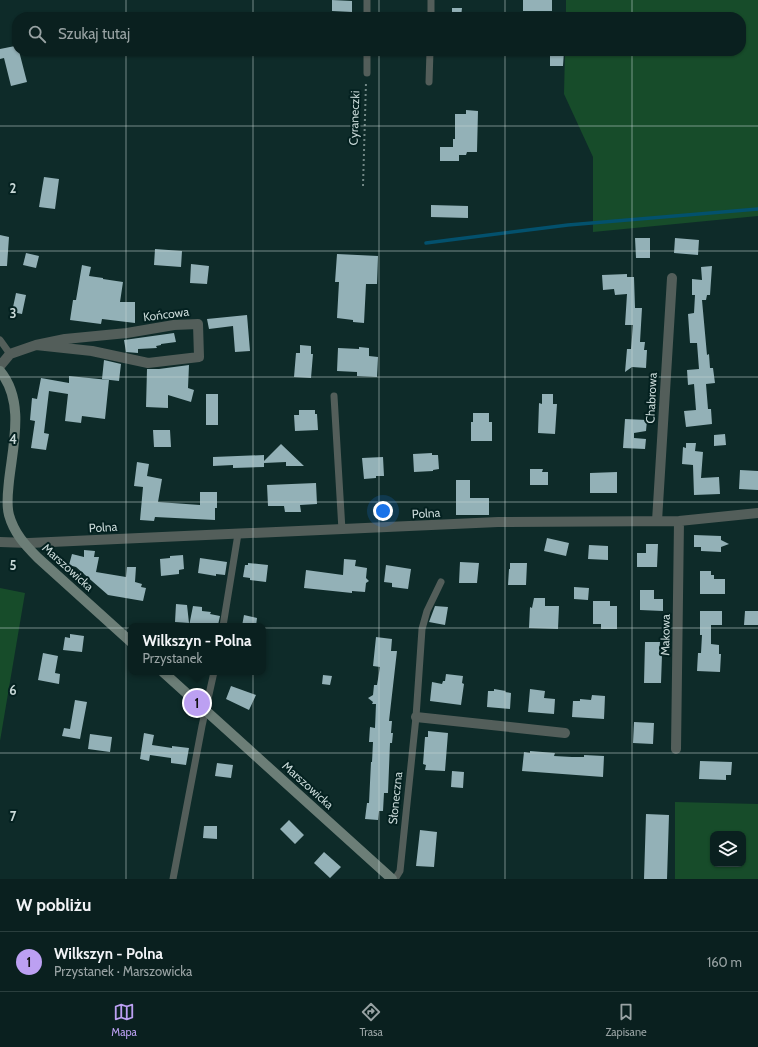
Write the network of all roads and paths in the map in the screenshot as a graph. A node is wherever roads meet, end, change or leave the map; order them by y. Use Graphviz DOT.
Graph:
graph roads {
  1 [pos="367,0"];
  2 [pos="431,0"];
  3 [pos="367,12"];
  4 [pos="431,12"];
  5 [pos="367,56"];
  6 [pos="430,56"];
  7 [pos="367,72"];
  8 [pos="429,82"];
  9 [pos="363,186"];
  10 [pos="672,278"];
  11 [pos="0,340"];
  12 [pos="36,345"];
  13 [pos="10,354"];
  14 [pos="0,366"];
  15 [pos="0,370"];
  16 [pos="334,396"];
  17 [pos="758,513"];
  18 [pos="657,520"];
  19 [pos="680,521"];
  20 [pos="342,530"];
  21 [pos="238,534"];
  22 [pos="0,542"];
  23 [pos="24,543"];
  24 [pos="441,582"];
  25 [pos="223,623"];
  26 [pos="128,639"];
  27 [pos="166,675"];
  28 [pos="213,675"];
  29 [pos="206,710"];
  30 [pos="416,717"];
  31 [pos="565,733"];
  32 [pos="676,749"];
  33 [pos="173,879"];
  34 [pos="394,879"];
  1 -- 3 [label="lane"];
  2 -- 4 [label="lane"];
  5 -- 7 [label="lane"];
  6 -- 8 [label="lane"];
  7 -- 9 [label="path, Cyraneczki"];
  10 -- 18 [label="street, Chabrowa"];
  11 -- 13 [label="lane"];
  12 -- 12 [label="street, Końcowa"];
  12 -- 13 [label="street, Końcowa"];
  13 -- 14 [label="street"];
  15 -- 23 [label="street, Marszowicka"];
  16 -- 20 [label="lane"];
  17 -- 19 [label="street, Polna"];
  18 -- 19 [label="street, Polna"];
  18 -- 20 [label="street, Polna"];
  19 -- 32 [label="street, Makowa"];
  20 -- 21 [label="street, Polna"];
  21 -- 23 [label="street, Polna"];
  21 -- 25 [label="lane"];
  22 -- 23 [label="street, Polna"];
  23 -- 26 [label="street, Marszowicka"];
  24 -- 30 [label="lane, Słoneczna"];
  27 -- 29 [label="street, Marszowicka"];
  28 -- 29 [label="lane"];
  29 -- 33 [label="lane"];
  29 -- 34 [label="street, Marszowicka"];
  30 -- 31 [label="street"];
  30 -- 34 [label="lane, Słoneczna"];
}
